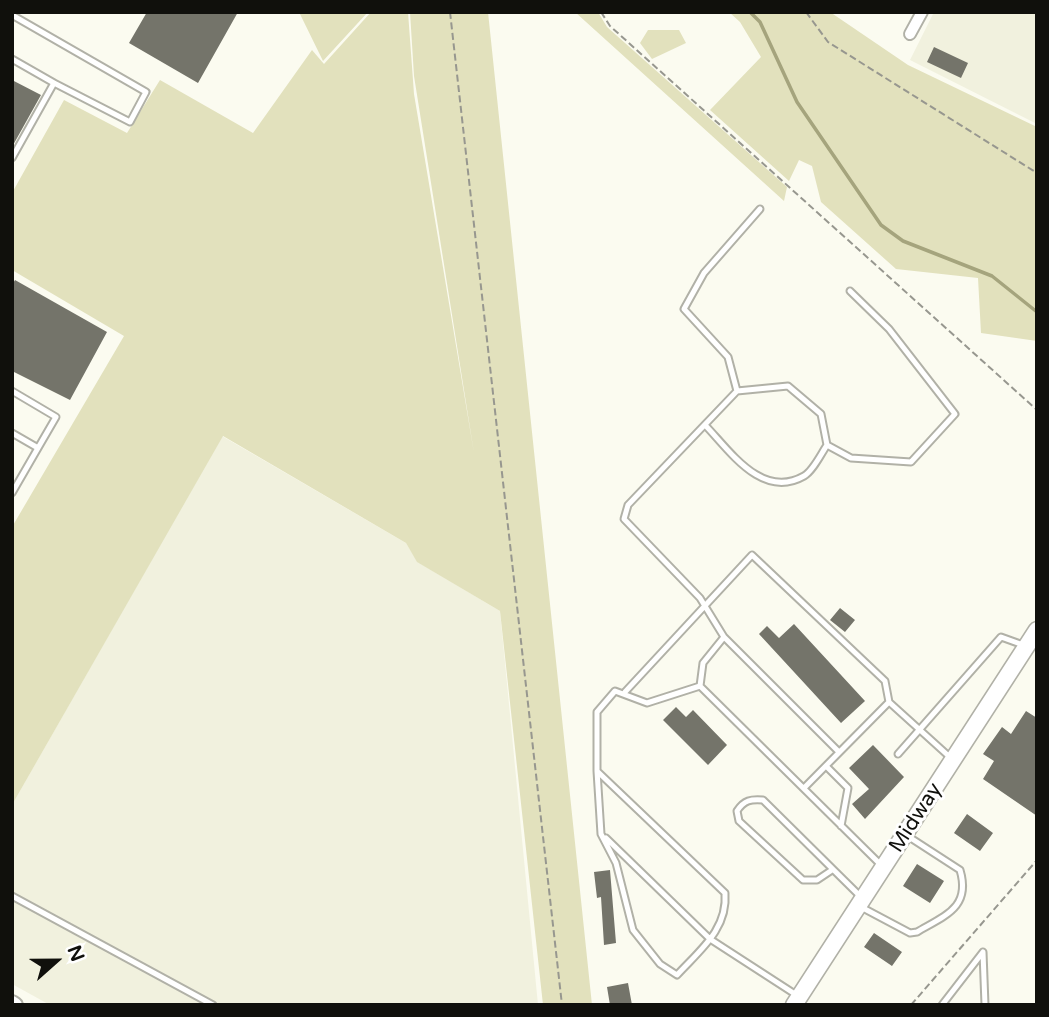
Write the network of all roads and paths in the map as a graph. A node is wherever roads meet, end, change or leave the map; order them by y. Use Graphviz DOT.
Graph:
graph roads {
  1 [pos="450,12"];
  2 [pos="601,12"];
  3 [pos="806,12"];
  4 [pos="922,12"];
  5 [pos="12,15"];
  6 [pos="910,34"];
  7 [pos="12,60"];
  8 [pos="54,83"];
  9 [pos="12,158"];
  10 [pos="1037,173"];
  11 [pos="761,209"];
  12 [pos="850,291"];
  13 [pos="12,391"];
  14 [pos="737,391"];
  15 [pos="1037,410"];
  16 [pos="705,425"];
  17 [pos="12,433"];
  18 [pos="827,445"];
  19 [pos="38,448"];
  20 [pos="12,494"];
  21 [pos="705,606"];
  22 [pos="1037,630"];
  23 [pos="724,637"];
  24 [pos="1027,646"];
  25 [pos="700,686"];
  26 [pos="625,692"];
  27 [pos="889,702"];
  28 [pos="921,730"];
  29 [pos="839,752"];
  30 [pos="898,754"];
  31 [pos="953,760"];
  32 [pos="826,766"];
  33 [pos="597,771"];
  34 [pos="804,789"];
  35 [pos="841,826"];
  36 [pos="601,834"];
  37 [pos="905,835"];
  38 [pos="1037,860"];
  39 [pos="884,867"];
  40 [pos="832,870"];
  41 [pos="12,895"];
  42 [pos="861,902"];
  43 [pos="710,939"];
  44 [pos="797,1000"];
  45 [pos="214,1005"];
  46 [pos="562,1005"];
  47 [pos="911,1005"];
  48 [pos="942,1005"];
  49 [pos="985,1005"];
  1 -- 46 [label="path"];
  2 -- 15 [label="path"];
  3 -- 10 [label="path"];
  4 -- 6 [label="street"];
  5 -- 8 [label="lane"];
  7 -- 8 [label="lane"];
  8 -- 9 [label="lane"];
  11 -- 14 [label="lane"];
  12 -- 18 [label="lane"];
  13 -- 19 [label="lane"];
  14 -- 16 [label="lane"];
  14 -- 18 [label="lane"];
  16 -- 18 [label="lane"];
  16 -- 21 [label="lane"];
  17 -- 19 [label="lane"];
  19 -- 20 [label="lane"];
  21 -- 23 [label="lane"];
  21 -- 26 [label="lane"];
  21 -- 27 [label="lane"];
  22 -- 24 [label="main road, Midway"];
  23 -- 25 [label="lane"];
  23 -- 29 [label="lane"];
  24 -- 28 [label="lane"];
  24 -- 31 [label="main road, Midway"];
  25 -- 26 [label="lane"];
  25 -- 34 [label="lane"];
  26 -- 33 [label="lane"];
  27 -- 28 [label="lane"];
  27 -- 29 [label="lane"];
  28 -- 30 [label="lane"];
  28 -- 31 [label="lane"];
  29 -- 32 [label="lane"];
  31 -- 37 [label="main road, Midway"];
  32 -- 34 [label="lane"];
  32 -- 35 [label="lane"];
  33 -- 36 [label="lane"];
  33 -- 43 [label="lane"];
  34 -- 35 [label="lane"];
  35 -- 39 [label="lane"];
  36 -- 43 [label="lane"];
  36 -- 43 [label="lane"];
  37 -- 39 [label="main road, Midway"];
  37 -- 42 [label="lane"];
  38 -- 47 [label="path"];
  39 -- 42 [label="main road, Midway"];
  40 -- 40 [label="lane"];
  40 -- 42 [label="lane"];
  41 -- 45 [label="lane"];
  42 -- 44 [label="main road, Midway"];
  43 -- 44 [label="lane"];
  48 -- 49 [label="lane"];
}
